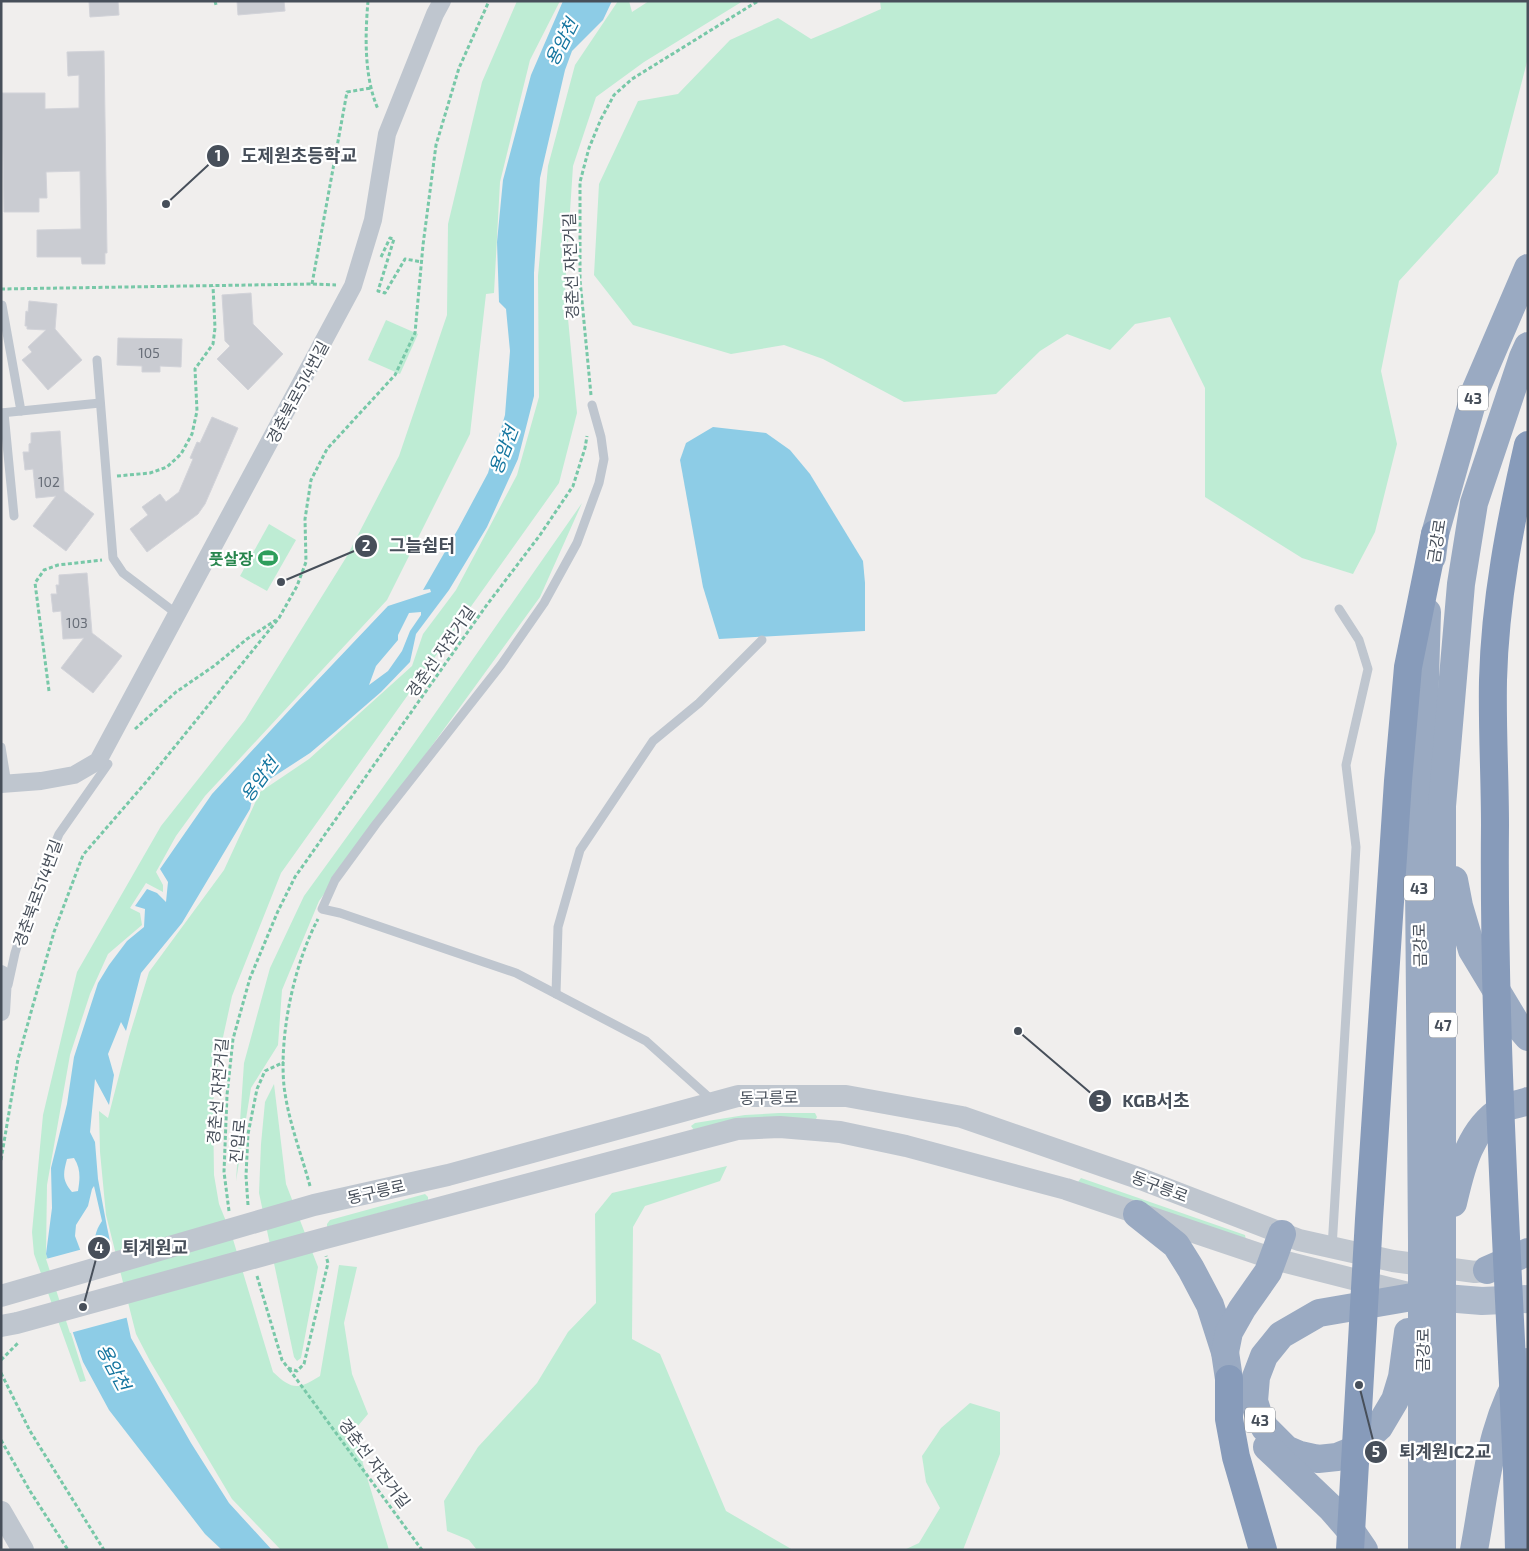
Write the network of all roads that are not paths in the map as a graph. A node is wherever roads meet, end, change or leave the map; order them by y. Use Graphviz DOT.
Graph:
graph roads {
  1 [pos="442,1"];
  2 [pos="1528,268"];
  3 [pos="2,305"];
  4 [pos="1528,346"];
  5 [pos="97,360"];
  6 [pos="100,403"];
  7 [pos="592,405"];
  8 [pos="21,411"];
  9 [pos="3,413"];
  10 [pos="1528,445"];
  11 [pos="14,516"];
  12 [pos="1435,534"];
  13 [pos="1339,609"];
  14 [pos="178,614"];
  15 [pos="762,640"];
  16 [pos="1,747"];
  17 [pos="98,761"];
  18 [pos="4,784"];
  19 [pos="1442,806"];
  20 [pos="1,974"];
  21 [pos="556,994"];
  22 [pos="2,1013"];
  23 [pos="1528,1037"];
  24 [pos="1528,1101"];
  25 [pos="715,1102"];
  26 [pos="1137,1214"];
  27 [pos="1433,1243"];
  28 [pos="1278,1246"];
  29 [pos="1332,1248"];
  30 [pos="1528,1252"];
  31 [pos="1528,1266"];
  32 [pos="1487,1270"];
  33 [pos="4,1294"];
  34 [pos="1418,1296"];
  35 [pos="1528,1299"];
  36 [pos="9,1332"];
  37 [pos="1424,1340"];
  38 [pos="1225,1352"];
  39 [pos="1528,1362"];
  40 [pos="1229,1379"];
  41 [pos="1,1512"];
  42 [pos="24,1550"];
  43 [pos="1263,1550"];
  44 [pos="1350,1550"];
  45 [pos="1364,1550"];
  46 [pos="1422,1550"];
  47 [pos="1442,1550"];
  48 [pos="1474,1550"];
  49 [pos="1518,1550"];
  1 -- 14 [label="street, 경춘북로514번길"];
  2 -- 12 [label="highway, 금강로 / 43"];
  3 -- 8 [label="lane"];
  4 -- 19 [label="highway, 금강로 / 43"];
  5 -- 6 [label="lane"];
  6 -- 8 [label="lane"];
  6 -- 14 [label="lane"];
  7 -- 21 [label="lane"];
  8 -- 9 [label="lane"];
  9 -- 11 [label="lane"];
  10 -- 49 [label="highway"];
  12 -- 27 [label="highway, 금강로 / 43"];
  12 -- 44 [label="highway"];
  13 -- 29 [label="lane"];
  14 -- 17 [label="street, 경춘북로514번길"];
  15 -- 21 [label="lane"];
  16 -- 18 [label="lane"];
  17 -- 18 [label="street"];
  17 -- 22 [label="lane, 경춘북로514번길"];
  19 -- 23 [label="highway, 43"];
  19 -- 27 [label="highway, 금강로 / 47"];
  20 -- 22 [label="street"];
  21 -- 25 [label="lane"];
  24 -- 27 [label="highway"];
  25 -- 28 [label="street, 동구릉로"];
  25 -- 33 [label="street, 동구릉로"];
  26 -- 28 [label="street, 동구릉로"];
  26 -- 36 [label="street, 동구릉로"];
  26 -- 38 [label="highway"];
  27 -- 37 [label="highway, 43"];
  28 -- 29 [label="street, 동구릉로"];
  28 -- 34 [label="street, 동구릉로"];
  28 -- 38 [label="highway"];
  29 -- 32 [label="street, 동구릉로"];
  30 -- 32 [label="highway"];
  31 -- 32 [label="street, 동구릉로"];
  34 -- 35 [label="main road, 동구릉로 / 43"];
  34 -- 37 [label="highway, 43"];
  37 -- 46 [label="highway, 금강로"];
  37 -- 47 [label="highway, 금강로"];
  38 -- 40 [label="highway"];
  39 -- 48 [label="highway"];
  40 -- 43 [label="highway"];
  40 -- 45 [label="highway"];
  41 -- 42 [label="street"];
}
